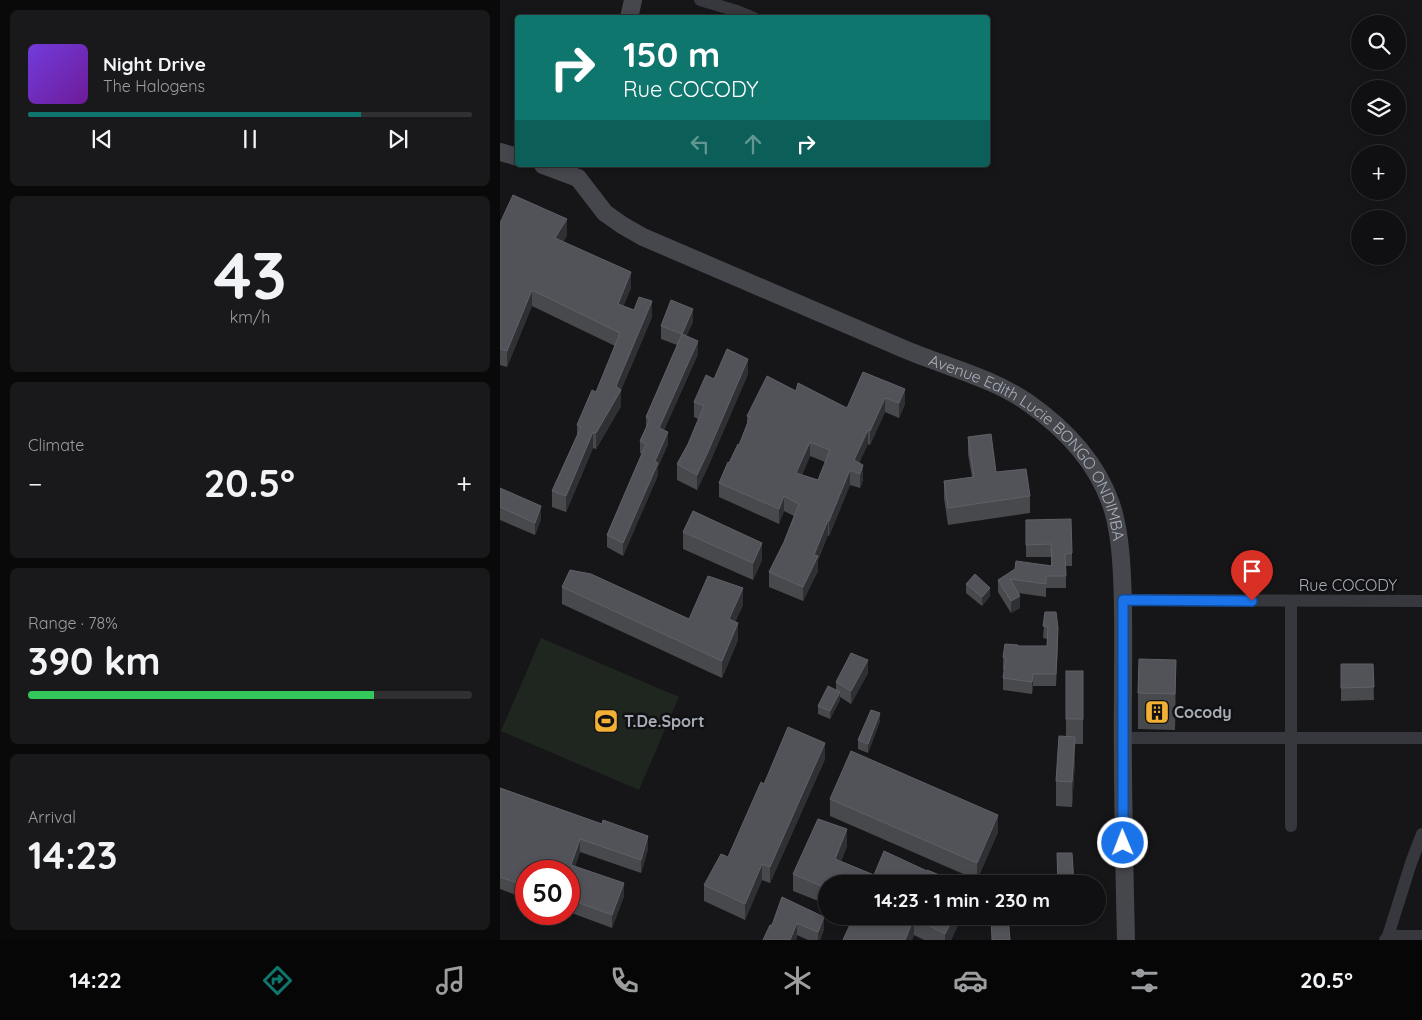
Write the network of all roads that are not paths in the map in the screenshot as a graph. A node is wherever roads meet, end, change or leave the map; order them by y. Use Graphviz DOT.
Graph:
graph roads {
  1 [pos="634,0"];
  2 [pos="700,0"];
  3 [pos="630,15"];
  4 [pos="747,15"];
  5 [pos="500,152"];
  6 [pos="515,156"];
  7 [pos="556,167"];
  8 [pos="581,171"];
  9 [pos="1123,600"];
  10 [pos="1291,601"];
  11 [pos="1422,601"];
  12 [pos="1122,738"];
  13 [pos="1291,738"];
  14 [pos="1422,738"];
  15 [pos="1291,826"];
  16 [pos="1422,834"];
  17 [pos="1422,936"];
  18 [pos="1386,938"];
  19 [pos="1126,940"];
  1 -- 3 [label="main road"];
  2 -- 4 [label="street"];
  5 -- 6 [label="main road"];
  7 -- 8 [label="main road"];
  8 -- 9 [label="main road, Avenue Edith Lucie BONGO ONDIMBA"];
  9 -- 10 [label="street, Rue COCODY"];
  9 -- 12 [label="main road, Avenue Edith Lucie BONGO ONDIMBA"];
  10 -- 11 [label="street, Rue COCODY"];
  10 -- 13 [label="street"];
  12 -- 13 [label="street"];
  12 -- 19 [label="main road, Avenue Edith Lucie BONGO ONDIMBA"];
  13 -- 14 [label="street"];
  13 -- 15 [label="street"];
  16 -- 18 [label="street"];
  17 -- 18 [label="street"];
}
